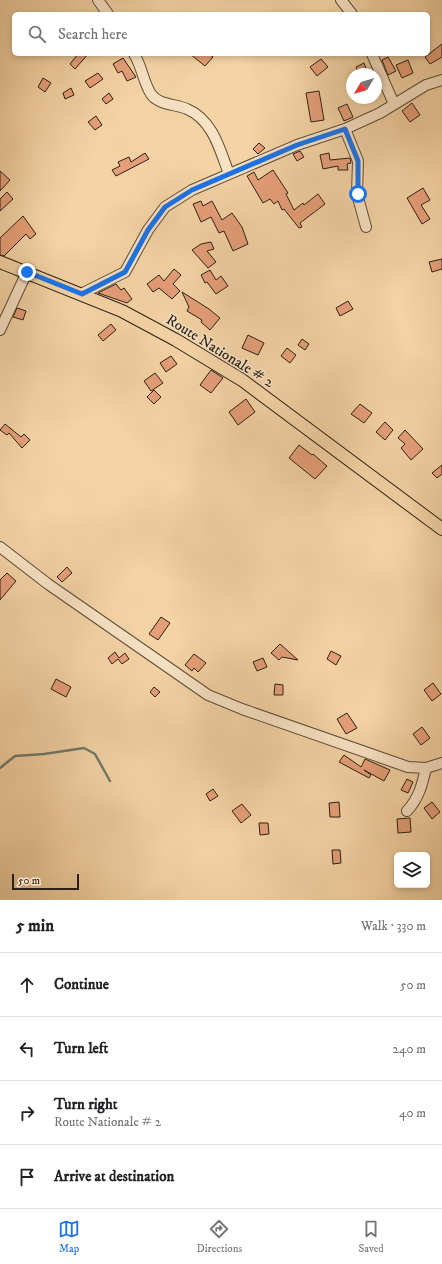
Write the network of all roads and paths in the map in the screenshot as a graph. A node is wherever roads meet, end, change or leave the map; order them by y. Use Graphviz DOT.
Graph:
graph roads {
  1 [pos="98,0"];
  2 [pos="341,0"];
  3 [pos="107,12"];
  4 [pos="350,12"];
  5 [pos="135,56"];
  6 [pos="373,56"];
  7 [pos="442,80"];
  8 [pos="394,104"];
  9 [pos="345,129"];
  10 [pos="229,174"];
  11 [pos="366,227"];
  12 [pos="0,262"];
  13 [pos="27,272"];
  14 [pos="82,294"];
  15 [pos="0,330"];
  16 [pos="442,529"];
  17 [pos="0,547"];
  18 [pos="442,764"];
  19 [pos="426,768"];
  20 [pos="407,811"];
  1 -- 3 [label="street"];
  2 -- 4 [label="street"];
  5 -- 10 [label="street"];
  6 -- 8 [label="street"];
  7 -- 8 [label="street"];
  8 -- 9 [label="street"];
  9 -- 10 [label="street"];
  9 -- 11 [label="street"];
  10 -- 14 [label="street"];
  12 -- 13 [label="main road, Route Nationale # 2"];
  13 -- 14 [label="main road, Route Nationale # 2"];
  13 -- 15 [label="street"];
  14 -- 16 [label="main road, Route Nationale # 2"];
  17 -- 19 [label="street"];
  18 -- 19 [label="street"];
  19 -- 20 [label="street"];
}
